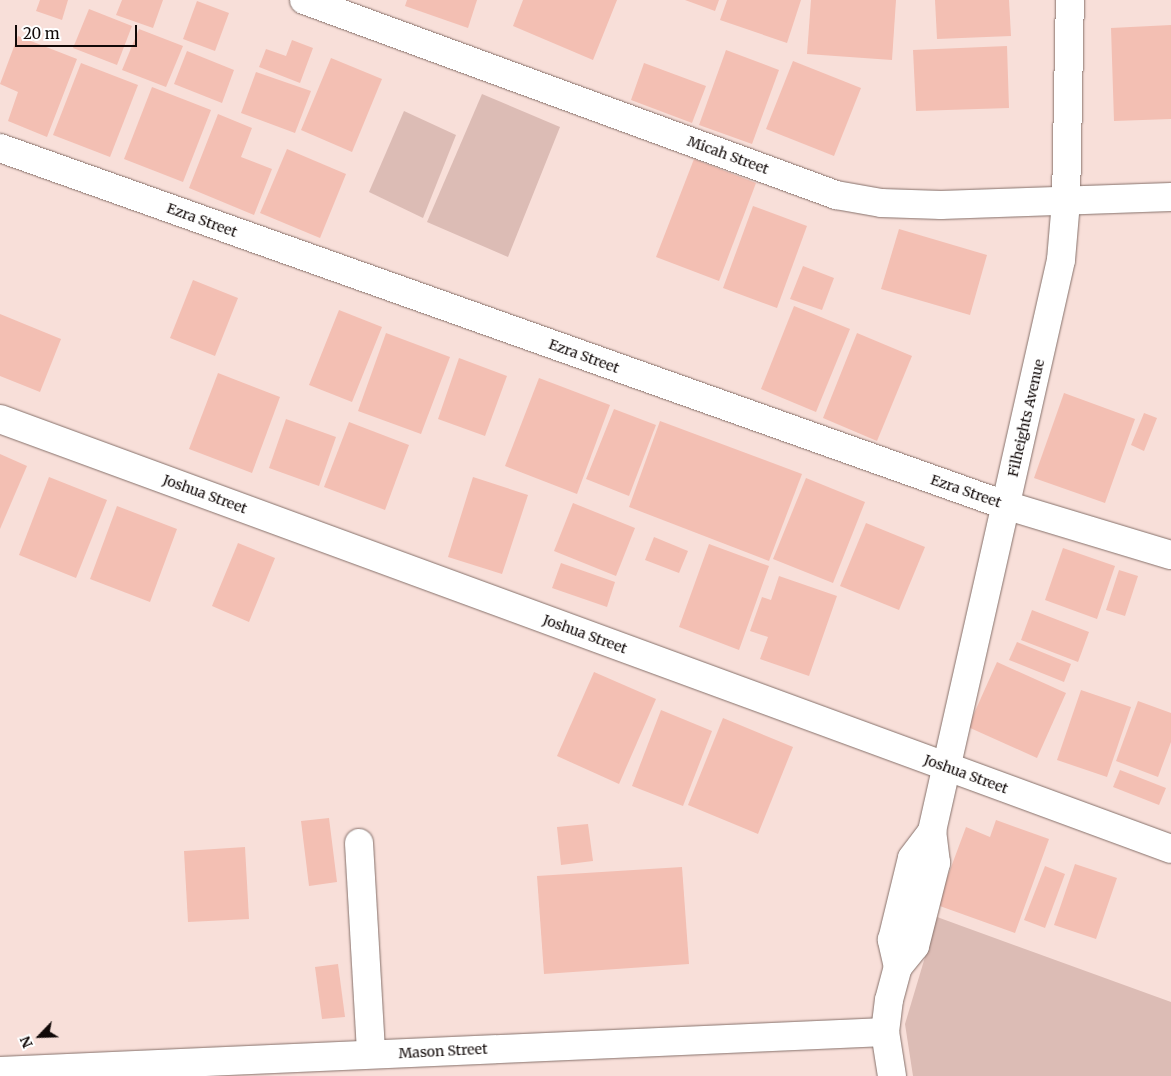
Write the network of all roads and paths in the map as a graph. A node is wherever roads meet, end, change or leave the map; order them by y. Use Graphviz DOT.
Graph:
graph roads {
  1 [pos="304,0"];
  2 [pos="1070,0"];
  3 [pos="0,148"];
  4 [pos="1171,197"];
  5 [pos="1066,202"];
  6 [pos="0,418"];
  7 [pos="1005,505"];
  8 [pos="1171,555"];
  9 [pos="948,767"];
  10 [pos="358,843"];
  11 [pos="1171,849"];
  12 [pos="885,1032"];
  13 [pos="371,1054"];
  14 [pos="0,1071"];
  15 [pos="892,1076"];
  1 -- 5 [label="street, Micah Street"];
  2 -- 5 [label="street, Filheights Avenue"];
  3 -- 7 [label="street, Ezra Street"];
  4 -- 5 [label="street, Micah Street"];
  5 -- 7 [label="street, Filheights Avenue"];
  6 -- 9 [label="street, Joshua Street"];
  7 -- 8 [label="street, Ezra Street"];
  7 -- 9 [label="street, Filheights Avenue"];
  9 -- 11 [label="street, Joshua Street"];
  9 -- 12 [label="street, Filheights Avenue"];
  10 -- 13 [label="street"];
  12 -- 13 [label="street, Mason Street"];
  12 -- 15 [label="street, Filheights Avenue"];
  13 -- 14 [label="street, Mason Street"];
}
